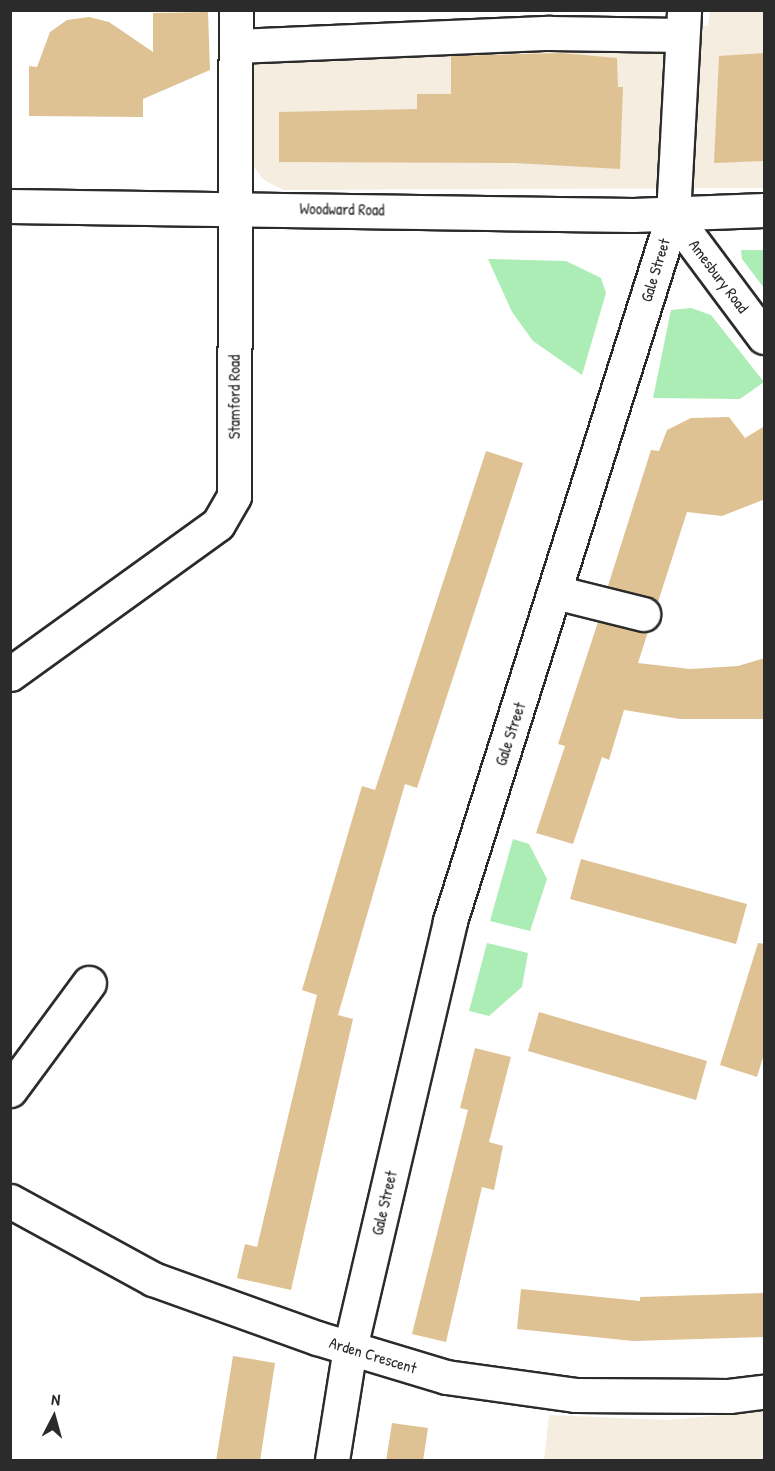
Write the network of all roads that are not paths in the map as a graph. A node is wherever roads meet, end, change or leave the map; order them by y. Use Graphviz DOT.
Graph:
graph roads {
  1 [pos="236,10"];
  2 [pos="683,23"];
  3 [pos="236,46"];
  4 [pos="10,206"];
  5 [pos="233,208"];
  6 [pos="765,210"];
  7 [pos="673,215"];
  8 [pos="765,337"];
  9 [pos="555,592"];
  10 [pos="643,614"];
  11 [pos="10,674"];
  12 [pos="89,983"];
  13 [pos="10,1090"];
  14 [pos="10,1201"];
  15 [pos="350,1348"];
  16 [pos="765,1392"];
  17 [pos="332,1461"];
  1 -- 3 [label="street, Stamford Road"];
  2 -- 3 [label="street"];
  2 -- 7 [label="street, Gale Street"];
  3 -- 5 [label="street, Stamford Road"];
  4 -- 5 [label="street, Woodward Road"];
  5 -- 7 [label="street, Woodward Road"];
  5 -- 11 [label="street, Stamford Road"];
  6 -- 7 [label="street, Woodward Road"];
  7 -- 8 [label="street, Amesbury Road"];
  7 -- 9 [label="street, Gale Street"];
  9 -- 10 [label="street"];
  9 -- 15 [label="street, Gale Street"];
  12 -- 13 [label="street"];
  14 -- 15 [label="street, Arden Crescent"];
  15 -- 16 [label="street, Arden Crescent"];
  15 -- 17 [label="street, Gale Street"];
}
